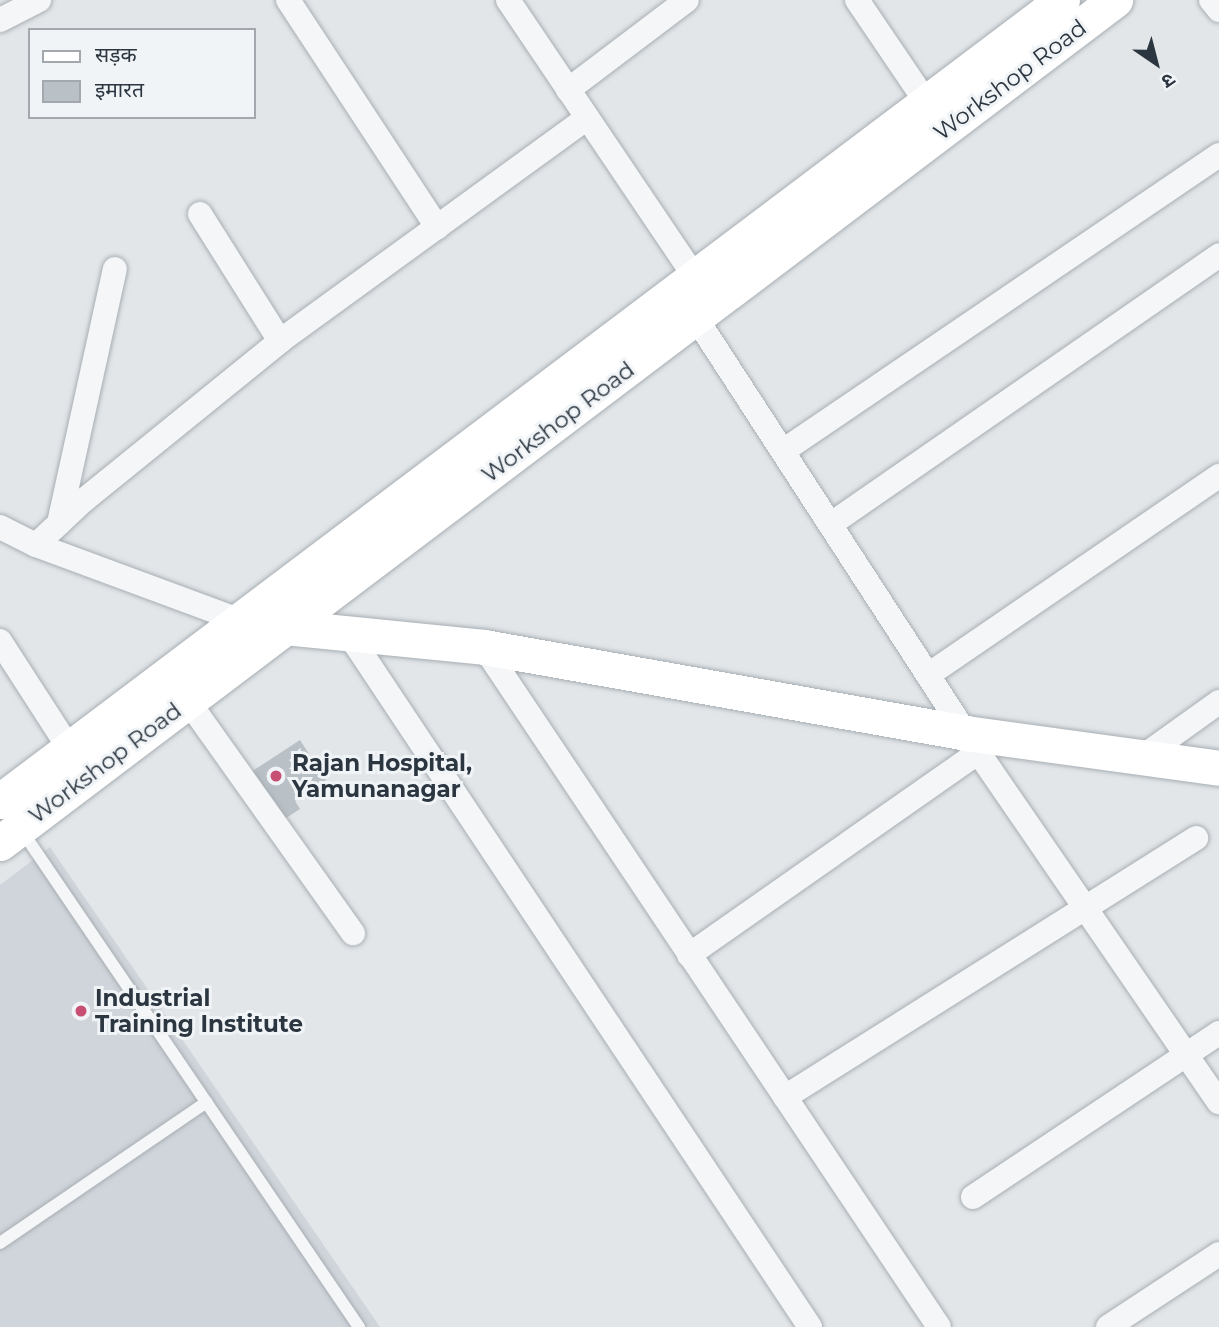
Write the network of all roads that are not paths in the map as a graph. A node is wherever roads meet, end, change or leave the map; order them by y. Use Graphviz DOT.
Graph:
graph roads {
  1 [pos="39,0"];
  2 [pos="288,0"];
  3 [pos="509,0"];
  4 [pos="687,0"];
  5 [pos="857,0"];
  6 [pos="1062,0"];
  7 [pos="1115,0"];
  8 [pos="1211,0"];
  9 [pos="1219,10"];
  10 [pos="0,20"];
  11 [pos="568,90"];
  12 [pos="926,102"];
  13 [pos="587,118"];
  14 [pos="1219,155"];
  15 [pos="200,214"];
  16 [pos="438,227"];
  17 [pos="1219,255"];
  18 [pos="115,269"];
  19 [pos="695,277"];
  20 [pos="696,318"];
  21 [pos="280,341"];
  22 [pos="783,451"];
  23 [pos="1219,476"];
  24 [pos="60,523"];
  25 [pos="831,524"];
  26 [pos="0,527"];
  27 [pos="36,545"];
  28 [pos="239,620"];
  29 [pos="285,628"];
  30 [pos="348,633"];
  31 [pos="0,641"];
  32 [pos="484,647"];
  33 [pos="928,675"];
  34 [pos="188,701"];
  35 [pos="1219,702"];
  36 [pos="972,743"];
  37 [pos="69,748"];
  38 [pos="1138,760"];
  39 [pos="1219,768"];
  40 [pos="7,824"];
  41 [pos="1196,838"];
  42 [pos="1085,910"];
  43 [pos="353,933"];
  44 [pos="689,955"];
  45 [pos="1219,1033"];
  46 [pos="1186,1054"];
  47 [pos="785,1097"];
  48 [pos="207,1102"];
  49 [pos="1219,1102"];
  50 [pos="973,1197"];
  51 [pos="0,1243"];
  52 [pos="1219,1254"];
  53 [pos="359,1327"];
  54 [pos="810,1327"];
  55 [pos="939,1327"];
  56 [pos="1108,1327"];
  1 -- 10 [label="street"];
  2 -- 16 [label="street"];
  3 -- 11 [label="street"];
  4 -- 11 [label="street"];
  5 -- 12 [label="street"];
  6 -- 12 [label="main road, Workshop Road"];
  7 -- 20 [label="main road, Workshop Road"];
  8 -- 9 [label="street"];
  11 -- 13 [label="street"];
  12 -- 19 [label="main road, Workshop Road"];
  13 -- 16 [label="street"];
  13 -- 19 [label="street"];
  14 -- 22 [label="street"];
  15 -- 21 [label="street"];
  16 -- 21 [label="street"];
  17 -- 25 [label="street"];
  18 -- 24 [label="street"];
  19 -- 28 [label="main road, Workshop Road"];
  20 -- 22 [label="street"];
  20 -- 29 [label="main road, Workshop Road"];
  21 -- 24 [label="street"];
  22 -- 25 [label="street"];
  23 -- 33 [label="street"];
  24 -- 27 [label="street"];
  25 -- 33 [label="street"];
  26 -- 27 [label="street"];
  27 -- 28 [label="street"];
  28 -- 29 [label="main road"];
  28 -- 37 [label="main road, Workshop Road"];
  29 -- 30 [label="main road"];
  29 -- 34 [label="main road, Workshop Road"];
  30 -- 32 [label="main road"];
  30 -- 54 [label="street"];
  31 -- 37 [label="street"];
  32 -- 36 [label="main road"];
  32 -- 44 [label="street"];
  33 -- 36 [label="street"];
  34 -- 40 [label="main road, Workshop Road"];
  34 -- 43 [label="street"];
  35 -- 38 [label="street"];
  36 -- 38 [label="main road"];
  36 -- 42 [label="street"];
  36 -- 44 [label="street"];
  37 -- 40 [label="main road, Workshop Road"];
  38 -- 39 [label="main road"];
  40 -- 48 [label="lane"];
  41 -- 42 [label="street"];
  42 -- 46 [label="street"];
  42 -- 47 [label="street"];
  44 -- 47 [label="street"];
  45 -- 46 [label="street"];
  46 -- 49 [label="street"];
  46 -- 50 [label="street"];
  47 -- 55 [label="street"];
  48 -- 51 [label="lane"];
  48 -- 53 [label="lane"];
  52 -- 56 [label="street"];
}
